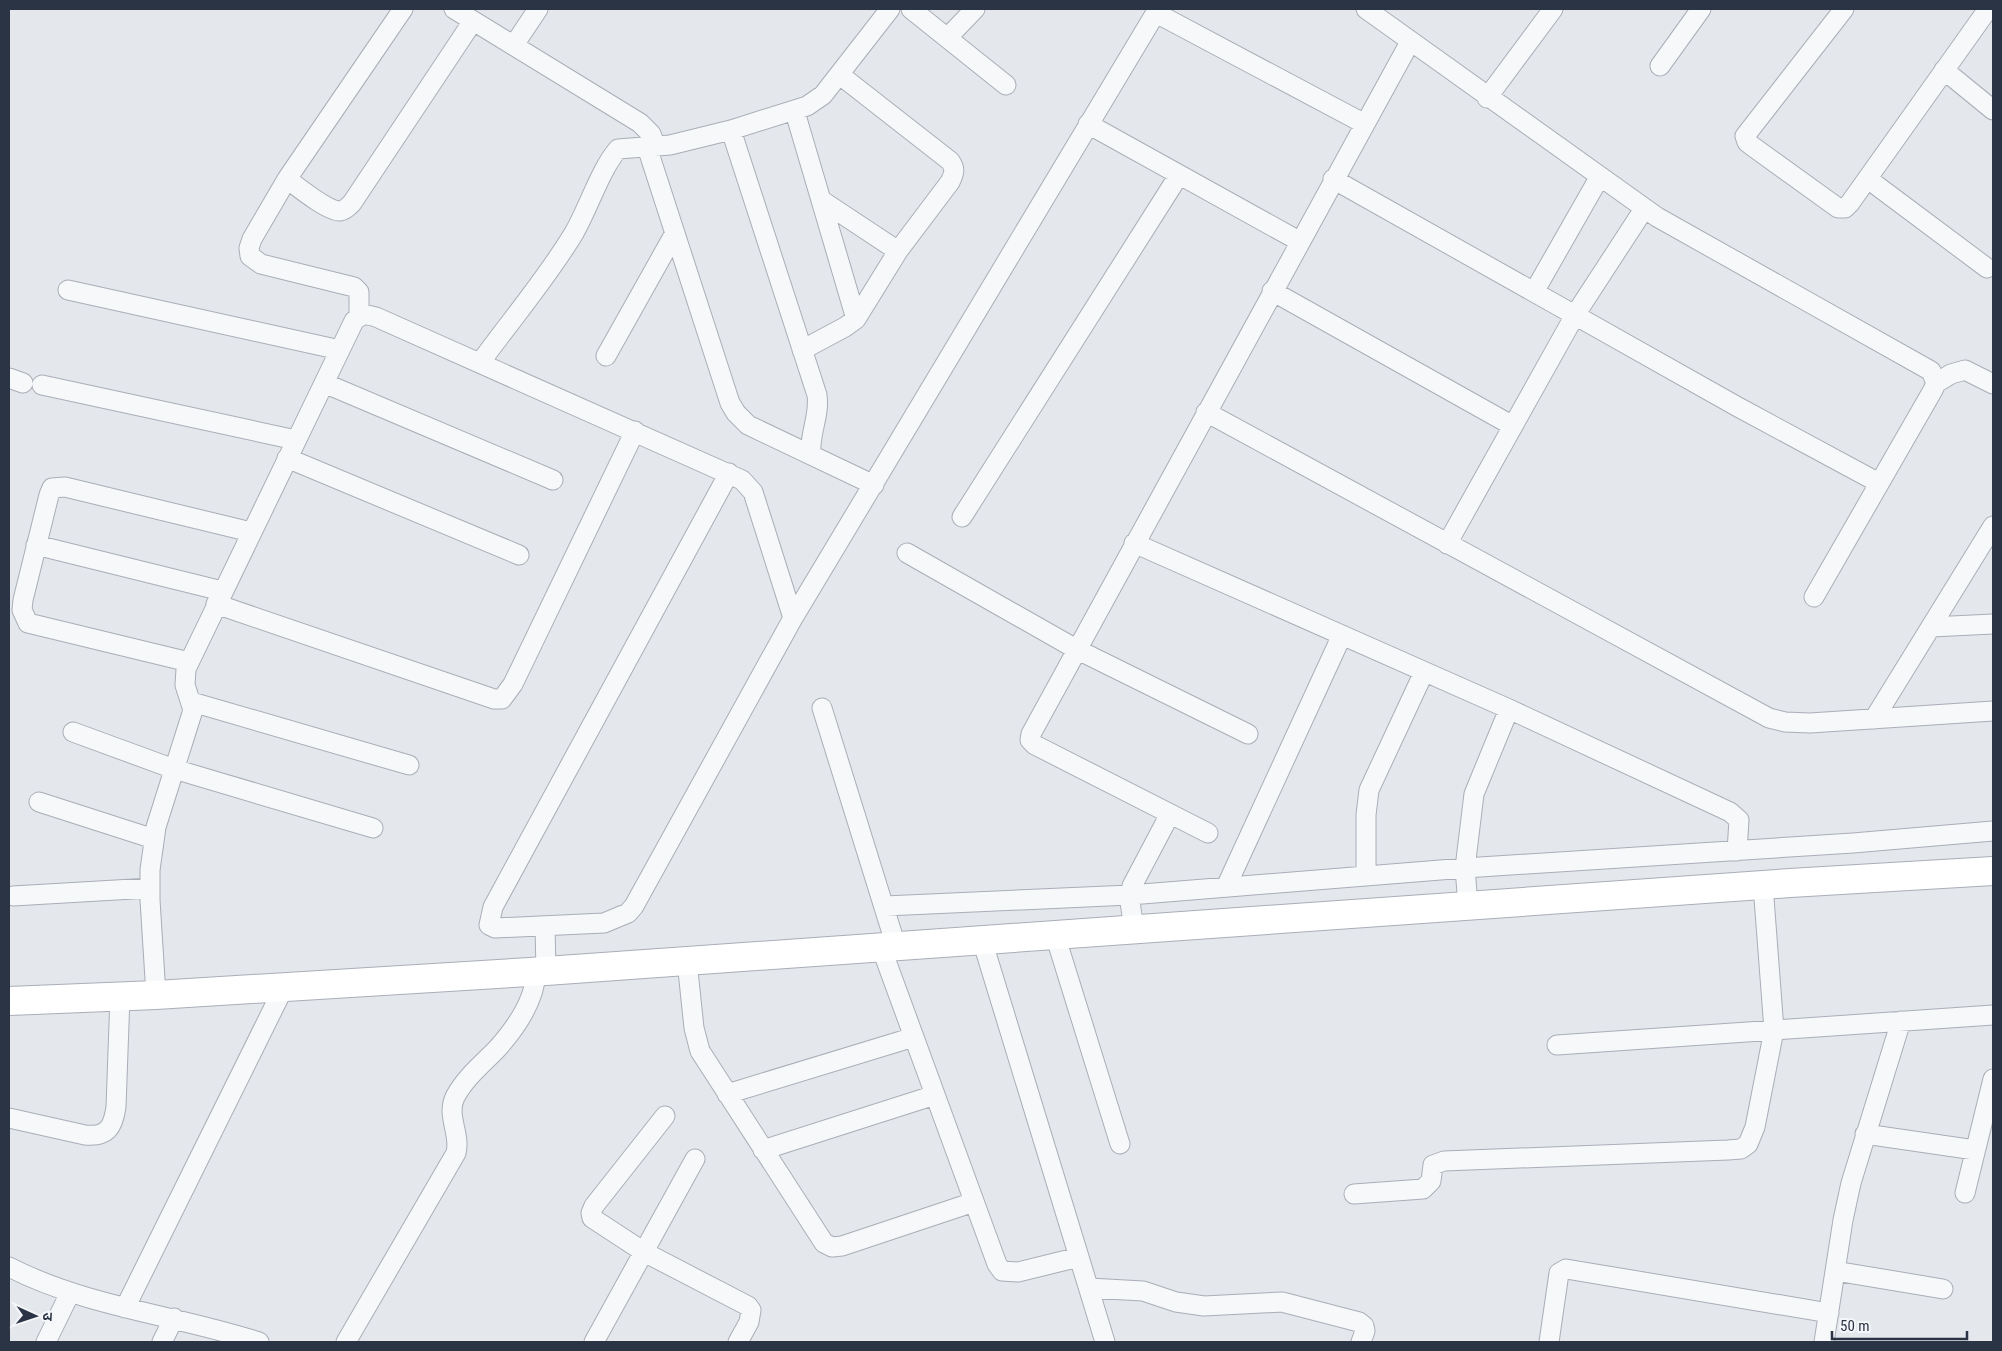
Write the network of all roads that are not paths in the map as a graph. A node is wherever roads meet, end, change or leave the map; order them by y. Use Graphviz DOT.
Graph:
graph roads {
  1 [pos="403,9"];
  2 [pos="454,9"];
  3 [pos="538,9"];
  4 [pos="890,9"];
  5 [pos="911,9"];
  6 [pos="975,9"];
  7 [pos="1366,9"];
  8 [pos="1701,9"];
  9 [pos="1844,9"];
  10 [pos="1988,9"];
  11 [pos="1549,10"];
  12 [pos="1157,11"];
  13 [pos="474,21"];
  14 [pos="948,37"];
  15 [pos="1410,42"];
  16 [pos="514,45"];
  17 [pos="1660,66"];
  18 [pos="1944,70"];
  19 [pos="840,74"];
  20 [pos="1006,84"];
  21 [pos="1487,98"];
  22 [pos="1993,110"];
  23 [pos="795,112"];
  24 [pos="1363,123"];
  25 [pos="1088,124"];
  26 [pos="732,130"];
  27 [pos="652,147"];
  28 [pos="1179,175"];
  29 [pos="1599,178"];
  30 [pos="1333,179"];
  31 [pos="1868,179"];
  32 [pos="286,180"];
  33 [pos="821,200"];
  34 [pos="1644,209"];
  35 [pos="676,233"];
  36 [pos="1299,241"];
  37 [pos="898,251"];
  38 [pos="1987,268"];
  39 [pos="68,290"];
  40 [pos="1272,291"];
  41 [pos="1534,292"];
  42 [pos="1575,315"];
  43 [pos="359,316"];
  44 [pos="856,319"];
  45 [pos="340,350"];
  46 [pos="802,350"];
  47 [pos="606,356"];
  48 [pos="480,363"];
  49 [pos="324,383"];
  50 [pos="1936,383"];
  51 [pos="1993,384"];
  52 [pos="42,385"];
  53 [pos="1206,412"];
  54 [pos="1513,426"];
  55 [pos="635,431"];
  56 [pos="296,440"];
  57 [pos="811,454"];
  58 [pos="287,458"];
  59 [pos="729,473"];
  60 [pos="553,480"];
  61 [pos="1879,484"];
  62 [pos="874,485"];
  63 [pos="962,517"];
  64 [pos="1993,526"];
  65 [pos="251,532"];
  66 [pos="1134,543"];
  67 [pos="1447,544"];
  68 [pos="36,545"];
  69 [pos="908,553"];
  70 [pos="519,555"];
  71 [pos="219,597"];
  72 [pos="1814,597"];
  73 [pos="792,618"];
  74 [pos="1993,624"];
  75 [pos="1931,627"];
  76 [pos="1342,635"];
  77 [pos="1076,649"];
  78 [pos="189,662"];
  79 [pos="1424,672"];
  80 [pos="192,702"];
  81 [pos="822,708"];
  82 [pos="1508,709"];
  83 [pos="1993,711"];
  84 [pos="1874,719"];
  85 [pos="73,732"];
  86 [pos="1248,734"];
  87 [pos="409,765"];
  88 [pos="174,768"];
  89 [pos="39,802"];
  90 [pos="1170,814"];
  91 [pos="373,828"];
  92 [pos="1993,831"];
  93 [pos="1208,833"];
  94 [pos="154,839"];
  95 [pos="1737,851"];
  96 [pos="1993,871"];
  97 [pos="1366,875"];
  98 [pos="1763,885"];
  99 [pos="1467,886"];
  100 [pos="1226,887"];
  101 [pos="150,888"];
  102 [pos="13,896"];
  103 [pos="1132,912"];
  104 [pos="545,932"];
  105 [pos="889,932"];
  106 [pos="1055,935"];
  107 [pos="982,940"];
  108 [pos="687,961"];
  109 [pos="543,968"];
  110 [pos="284,987"];
  111 [pos="156,990"];
  112 [pos="120,996"];
  113 [pos="9,1001"];
  114 [pos="1993,1015"];
  115 [pos="1901,1021"];
  116 [pos="1774,1030"];
  117 [pos="914,1037"];
  118 [pos="1558,1045"];
  119 [pos="1993,1079"];
  120 [pos="727,1094"];
  121 [pos="935,1095"];
  122 [pos="665,1116"];
  123 [pos="9,1118"];
  124 [pos="1865,1134"];
  125 [pos="1120,1144"];
  126 [pos="763,1150"];
  127 [pos="1975,1150"];
  128 [pos="695,1159"];
  129 [pos="1965,1193"];
  130 [pos="1354,1194"];
  131 [pos="974,1202"];
  132 [pos="644,1252"];
  133 [pos="1079,1257"];
  134 [pos="9,1267"];
  135 [pos="1835,1271"];
  136 [pos="1089,1288"];
  137 [pos="1943,1289"];
  138 [pos="70,1293"];
  139 [pos="125,1308"];
  140 [pos="1829,1313"];
  141 [pos="174,1318"];
  142 [pos="1364,1341"];
  143 [pos="46,1342"];
  144 [pos="162,1342"];
  145 [pos="259,1342"];
  146 [pos="346,1342"];
  147 [pos="594,1342"];
  148 [pos="738,1342"];
  149 [pos="1106,1342"];
  150 [pos="1548,1342"];
  151 [pos="1824,1342"];
  1 -- 32 [label="street"];
  2 -- 13 [label="street"];
  3 -- 16 [label="street"];
  4 -- 19 [label="street"];
  5 -- 14 [label="street"];
  6 -- 14 [label="street"];
  7 -- 15 [label="street"];
  8 -- 17 [label="street"];
  9 -- 31 [label="street"];
  10 -- 18 [label="street"];
  11 -- 21 [label="street"];
  12 -- 24 [label="street"];
  12 -- 25 [label="street"];
  13 -- 16 [label="street"];
  13 -- 32 [label="street"];
  14 -- 20 [label="street"];
  15 -- 21 [label="street"];
  15 -- 24 [label="street"];
  16 -- 27 [label="street"];
  18 -- 22 [label="street"];
  18 -- 31 [label="street"];
  19 -- 23 [label="street"];
  19 -- 37 [label="street"];
  21 -- 29 [label="street"];
  23 -- 26 [label="street"];
  23 -- 33 [label="street"];
  24 -- 30 [label="street"];
  25 -- 28 [label="street"];
  25 -- 62 [label="street"];
  26 -- 27 [label="street"];
  26 -- 46 [label="street"];
  27 -- 35 [label="street"];
  27 -- 48 [label="street"];
  28 -- 36 [label="street"];
  28 -- 63 [label="street"];
  29 -- 34 [label="street"];
  29 -- 41 [label="street"];
  30 -- 36 [label="street"];
  30 -- 41 [label="street"];
  31 -- 38 [label="street"];
  32 -- 43 [label="street"];
  33 -- 37 [label="street"];
  33 -- 44 [label="street"];
  34 -- 42 [label="street"];
  34 -- 50 [label="street"];
  35 -- 47 [label="street"];
  35 -- 57 [label="street"];
  36 -- 40 [label="street"];
  37 -- 44 [label="street"];
  39 -- 45 [label="street"];
  40 -- 53 [label="street"];
  40 -- 54 [label="street"];
  41 -- 42 [label="street"];
  42 -- 54 [label="street"];
  42 -- 61 [label="street"];
  43 -- 45 [label="street"];
  43 -- 48 [label="street"];
  44 -- 46 [label="street"];
  45 -- 49 [label="street"];
  46 -- 57 [label="street"];
  48 -- 55 [label="street"];
  49 -- 56 [label="street"];
  49 -- 60 [label="street"];
  50 -- 51 [label="street"];
  50 -- 61 [label="street"];
  52 -- 56 [label="street"];
  53 -- 66 [label="street"];
  53 -- 67 [label="street"];
  54 -- 67 [label="street"];
  55 -- 59 [label="street"];
  55 -- 71 [label="street"];
  56 -- 58 [label="street"];
  57 -- 62 [label="street"];
  58 -- 65 [label="street"];
  58 -- 70 [label="street"];
  59 -- 73 [label="street"];
  59 -- 104 [label="street"];
  61 -- 72 [label="street"];
  62 -- 73 [label="street"];
  64 -- 75 [label="street"];
  65 -- 68 [label="street"];
  65 -- 71 [label="street"];
  66 -- 76 [label="street"];
  66 -- 77 [label="street"];
  67 -- 84 [label="street"];
  68 -- 71 [label="street"];
  68 -- 78 [label="street"];
  69 -- 77 [label="street"];
  71 -- 78 [label="street"];
  73 -- 104 [label="street"];
  74 -- 75 [label="street"];
  75 -- 84 [label="street"];
  76 -- 79 [label="street"];
  76 -- 100 [label="street"];
  77 -- 86 [label="street"];
  77 -- 90 [label="street"];
  78 -- 80 [label="street"];
  79 -- 82 [label="street"];
  79 -- 97 [label="street"];
  80 -- 87 [label="street"];
  80 -- 88 [label="street"];
  81 -- 105 [label="street"];
  82 -- 95 [label="street"];
  82 -- 99 [label="street"];
  83 -- 84 [label="street"];
  85 -- 88 [label="street"];
  88 -- 91 [label="street"];
  88 -- 94 [label="street"];
  89 -- 94 [label="street"];
  90 -- 93 [label="street"];
  90 -- 103 [label="street"];
  92 -- 95 [label="street"];
  94 -- 101 [label="street"];
  95 -- 99 [label="street"];
  96 -- 98 [label="street"];
  97 -- 99 [label="street"];
  97 -- 100 [label="street"];
  98 -- 99 [label="street"];
  98 -- 116 [label="street"];
  99 -- 103 [label="street"];
  100 -- 103 [label="street"];
  101 -- 102 [label="street"];
  101 -- 111 [label="street"];
  103 -- 105 [label="street"];
  103 -- 106 [label="street"];
  104 -- 109 [label="street"];
  105 -- 107 [label="street"];
  105 -- 108 [label="street"];
  105 -- 117 [label="street"];
  106 -- 107 [label="street"];
  106 -- 125 [label="street"];
  107 -- 133 [label="street"];
  108 -- 109 [label="street"];
  108 -- 120 [label="street"];
  109 -- 110 [label="street"];
  109 -- 146 [label="street"];
  110 -- 111 [label="street"];
  110 -- 139 [label="street"];
  111 -- 112 [label="street"];
  112 -- 113 [label="street"];
  112 -- 123 [label="street"];
  114 -- 115 [label="street"];
  115 -- 116 [label="street"];
  115 -- 124 [label="street"];
  116 -- 118 [label="street"];
  116 -- 130 [label="street"];
  117 -- 120 [label="street"];
  117 -- 121 [label="street"];
  119 -- 127 [label="street"];
  120 -- 126 [label="street"];
  121 -- 126 [label="street"];
  121 -- 131 [label="street"];
  122 -- 132 [label="street"];
  124 -- 127 [label="street"];
  124 -- 135 [label="street"];
  126 -- 131 [label="street"];
  127 -- 129 [label="street"];
  128 -- 132 [label="street"];
  131 -- 133 [label="street"];
  132 -- 147 [label="street"];
  132 -- 148 [label="street"];
  133 -- 136 [label="street"];
  134 -- 138 [label="street"];
  135 -- 137 [label="street"];
  135 -- 140 [label="street"];
  136 -- 142 [label="street"];
  136 -- 149 [label="street"];
  138 -- 139 [label="street"];
  138 -- 143 [label="street"];
  139 -- 141 [label="street"];
  140 -- 150 [label="street"];
  140 -- 151 [label="street"];
  141 -- 144 [label="street"];
  141 -- 145 [label="street"];
}
